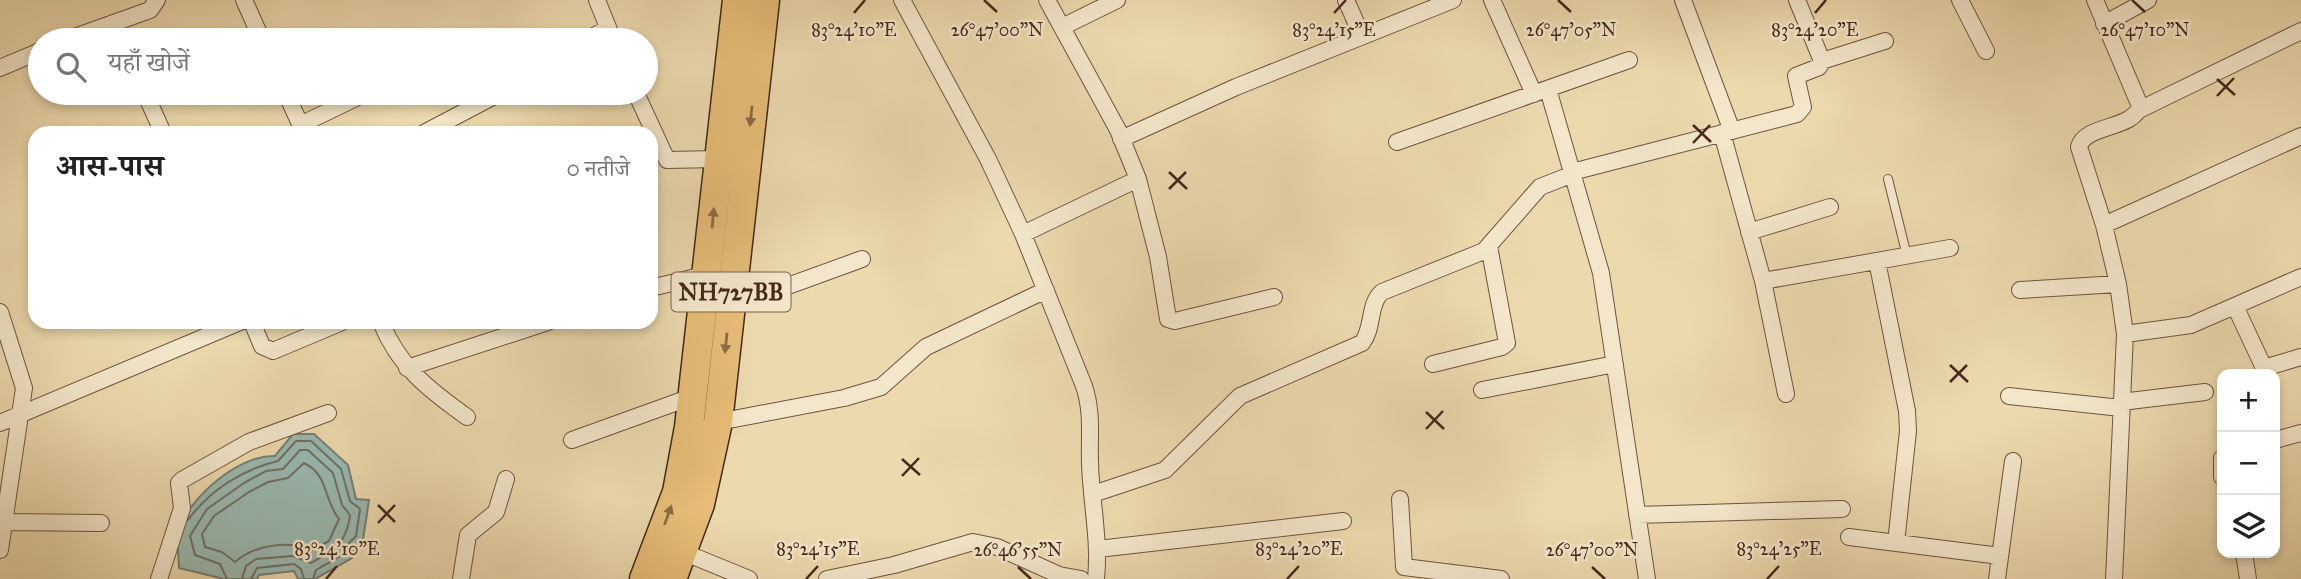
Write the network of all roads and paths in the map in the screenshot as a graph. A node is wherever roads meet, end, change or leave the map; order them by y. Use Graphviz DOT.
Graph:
graph roads {
  1 [pos="157,0"];
  2 [pos="244,0"];
  3 [pos="597,0"];
  4 [pos="737,0"];
  5 [pos="765,0"];
  6 [pos="902,0"];
  7 [pos="1047,0"];
  8 [pos="1117,0"];
  9 [pos="1346,0"];
  10 [pos="1453,0"];
  11 [pos="1492,0"];
  12 [pos="1683,0"];
  13 [pos="1797,0"];
  14 [pos="1960,0"];
  15 [pos="2095,0"];
  16 [pos="2148,0"];
  17 [pos="113,23"];
  18 [pos="2104,24"];
  19 [pos="1062,27"];
  20 [pos="99,28"];
  21 [pos="115,28"];
  22 [pos="257,28"];
  23 [pos="608,28"];
  24 [pos="2301,31"];
  25 [pos="1362,36"];
  26 [pos="1885,41"];
  27 [pos="1986,51"];
  28 [pos="28,56"];
  29 [pos="1629,60"];
  30 [pos="1822,61"];
  31 [pos="0,68"];
  32 [pos="728,73"];
  33 [pos="756,76"];
  34 [pos="1541,91"];
  35 [pos="150,105"];
  36 [pos="291,105"];
  37 [pos="345,105"];
  38 [pos="477,105"];
  39 [pos="640,105"];
  40 [pos="2139,110"];
  41 [pos="160,126"];
  42 [pos="301,126"];
  43 [pos="307,126"];
  44 [pos="437,126"];
  45 [pos="647,126"];
  46 [pos="1727,132"];
  47 [pos="2301,136"];
  48 [pos="1121,139"];
  49 [pos="1397,142"];
  50 [pos="719,159"];
  51 [pos="659,163"];
  52 [pos="1572,173"];
  53 [pos="1138,179"];
  54 [pos="1888,179"];
  55 [pos="1830,207"];
  56 [pos="2104,225"];
  57 [pos="1749,232"];
  58 [pos="1024,234"];
  59 [pos="1489,246"];
  60 [pos="1950,248"];
  61 [pos="1907,256"];
  62 [pos="862,260"];
  63 [pos="1877,261"];
  64 [pos="708,274"];
  65 [pos="2301,277"];
  66 [pos="1763,281"];
  67 [pos="2118,284"];
  68 [pos="658,286"];
  69 [pos="1046,290"];
  70 [pos="2020,290"];
  71 [pos="1274,297"];
  72 [pos="2235,306"];
  73 [pos="730,307"];
  74 [pos="0,312"];
  75 [pos="223,329"];
  76 [pos="256,329"];
  77 [pos="325,329"];
  78 [pos="385,329"];
  79 [pos="527,329"];
  80 [pos="3,330"];
  81 [pos="2125,334"];
  82 [pos="2301,357"];
  83 [pos="1433,364"];
  84 [pos="1615,364"];
  85 [pos="407,368"];
  86 [pos="1482,390"];
  87 [pos="2205,392"];
  88 [pos="1786,394"];
  89 [pos="694,396"];
  90 [pos="2009,396"];
  91 [pos="2121,405"];
  92 [pos="20,413"];
  93 [pos="328,413"];
  94 [pos="467,416"];
  95 [pos="718,422"];
  96 [pos="0,423"];
  97 [pos="2301,433"];
  98 [pos="2280,439"];
  99 [pos="572,440"];
  100 [pos="2013,461"];
  101 [pos="506,479"];
  102 [pos="1093,494"];
  103 [pos="1400,499"];
  104 [pos="1842,509"];
  105 [pos="1637,515"];
  106 [pos="1343,521"];
  107 [pos="4,522"];
  108 [pos="102,523"];
  109 [pos="1849,537"];
  110 [pos="1896,543"];
  111 [pos="1098,549"];
  112 [pos="0,550"];
  113 [pos="684,552"];
  114 [pos="2000,556"];
  115 [pos="2245,558"];
  116 [pos="647,578"];
  117 [pos="747,578"];
  118 [pos="159,579"];
  119 [pos="461,579"];
  120 [pos="828,579"];
  121 [pos="1081,579"];
  122 [pos="1096,579"];
  123 [pos="1501,579"];
  124 [pos="1647,579"];
  125 [pos="1997,579"];
  126 [pos="2114,579"];
  127 [pos="2248,579"];
  1 -- 17 [label="street"];
  2 -- 22 [label="street"];
  3 -- 23 [label="street"];
  4 -- 32 [label="highway, NH727BB"];
  5 -- 33 [label="highway, NH727BB"];
  6 -- 58 [label="street"];
  7 -- 19 [label="street"];
  8 -- 19 [label="street"];
  9 -- 25 [label="street"];
  10 -- 25 [label="street"];
  11 -- 34 [label="street"];
  12 -- 46 [label="street"];
  13 -- 30 [label="street"];
  14 -- 27 [label="street"];
  15 -- 18 [label="street"];
  16 -- 18 [label="street"];
  17 -- 20 [label="street"];
  17 -- 21 [label="street"];
  18 -- 40 [label="street"];
  19 -- 48 [label="street"];
  24 -- 40 [label="street"];
  25 -- 48 [label="street"];
  26 -- 30 [label="street"];
  28 -- 31 [label="street"];
  29 -- 34 [label="street"];
  30 -- 46 [label="street"];
  32 -- 33 [label="highway"];
  32 -- 50 [label="highway, NH727BB"];
  33 -- 73 [label="highway, NH727BB, one-way"];
  34 -- 49 [label="street"];
  34 -- 52 [label="street"];
  35 -- 41 [label="street"];
  36 -- 42 [label="street"];
  37 -- 43 [label="street"];
  38 -- 44 [label="street"];
  39 -- 45 [label="street"];
  40 -- 56 [label="street"];
  46 -- 52 [label="street"];
  46 -- 57 [label="street"];
  47 -- 56 [label="street"];
  48 -- 53 [label="street"];
  50 -- 51 [label="street"];
  64 -- 50 [label="highway, NH727BB, one-way"];
  52 -- 59 [label="street"];
  52 -- 84 [label="street"];
  53 -- 58 [label="street"];
  53 -- 71 [label="street"];
  54 -- 61 [label="lane"];
  55 -- 57 [label="street"];
  56 -- 67 [label="street"];
  57 -- 66 [label="street"];
  58 -- 69 [label="street"];
  59 -- 83 [label="street"];
  59 -- 102 [label="street"];
  60 -- 61 [label="street"];
  61 -- 63 [label="street"];
  62 -- 73 [label="street"];
  63 -- 66 [label="street"];
  63 -- 110 [label="street"];
  64 -- 68 [label="street"];
  64 -- 89 [label="highway, NH727BB"];
  65 -- 72 [label="street"];
  66 -- 88 [label="street"];
  67 -- 70 [label="street"];
  67 -- 81 [label="street"];
  69 -- 95 [label="street"];
  69 -- 102 [label="street"];
  72 -- 81 [label="street"];
  72 -- 82 [label="street"];
  73 -- 95 [label="highway, NH727BB, one-way"];
  74 -- 80 [label="street"];
  75 -- 92 [label="street"];
  76 -- 77 [label="street"];
  78 -- 85 [label="street"];
  79 -- 85 [label="street"];
  80 -- 92 [label="street"];
  81 -- 91 [label="street"];
  84 -- 86 [label="street"];
  84 -- 105 [label="street"];
  85 -- 94 [label="street"];
  87 -- 91 [label="street"];
  89 -- 99 [label="street"];
  116 -- 89 [label="highway, NH727BB, one-way"];
  90 -- 91 [label="street"];
  91 -- 126 [label="street"];
  92 -- 96 [label="street"];
  92 -- 107 [label="street"];
  93 -- 118 [label="street"];
  95 -- 113 [label="highway, NH727BB"];
  97 -- 98 [label="street"];
  100 -- 114 [label="street"];
  101 -- 119 [label="street"];
  102 -- 111 [label="street"];
  103 -- 123 [label="street"];
  104 -- 105 [label="street"];
  105 -- 124 [label="street"];
  106 -- 111 [label="street"];
  107 -- 108 [label="street"];
  107 -- 112 [label="street"];
  109 -- 110 [label="street"];
  110 -- 114 [label="street"];
  111 -- 122 [label="street"];
  113 -- 116 [label="highway, NH727BB"];
  113 -- 117 [label="street"];
  114 -- 125 [label="street"];
  115 -- 127 [label="street"];
  120 -- 121 [label="street"];
}
